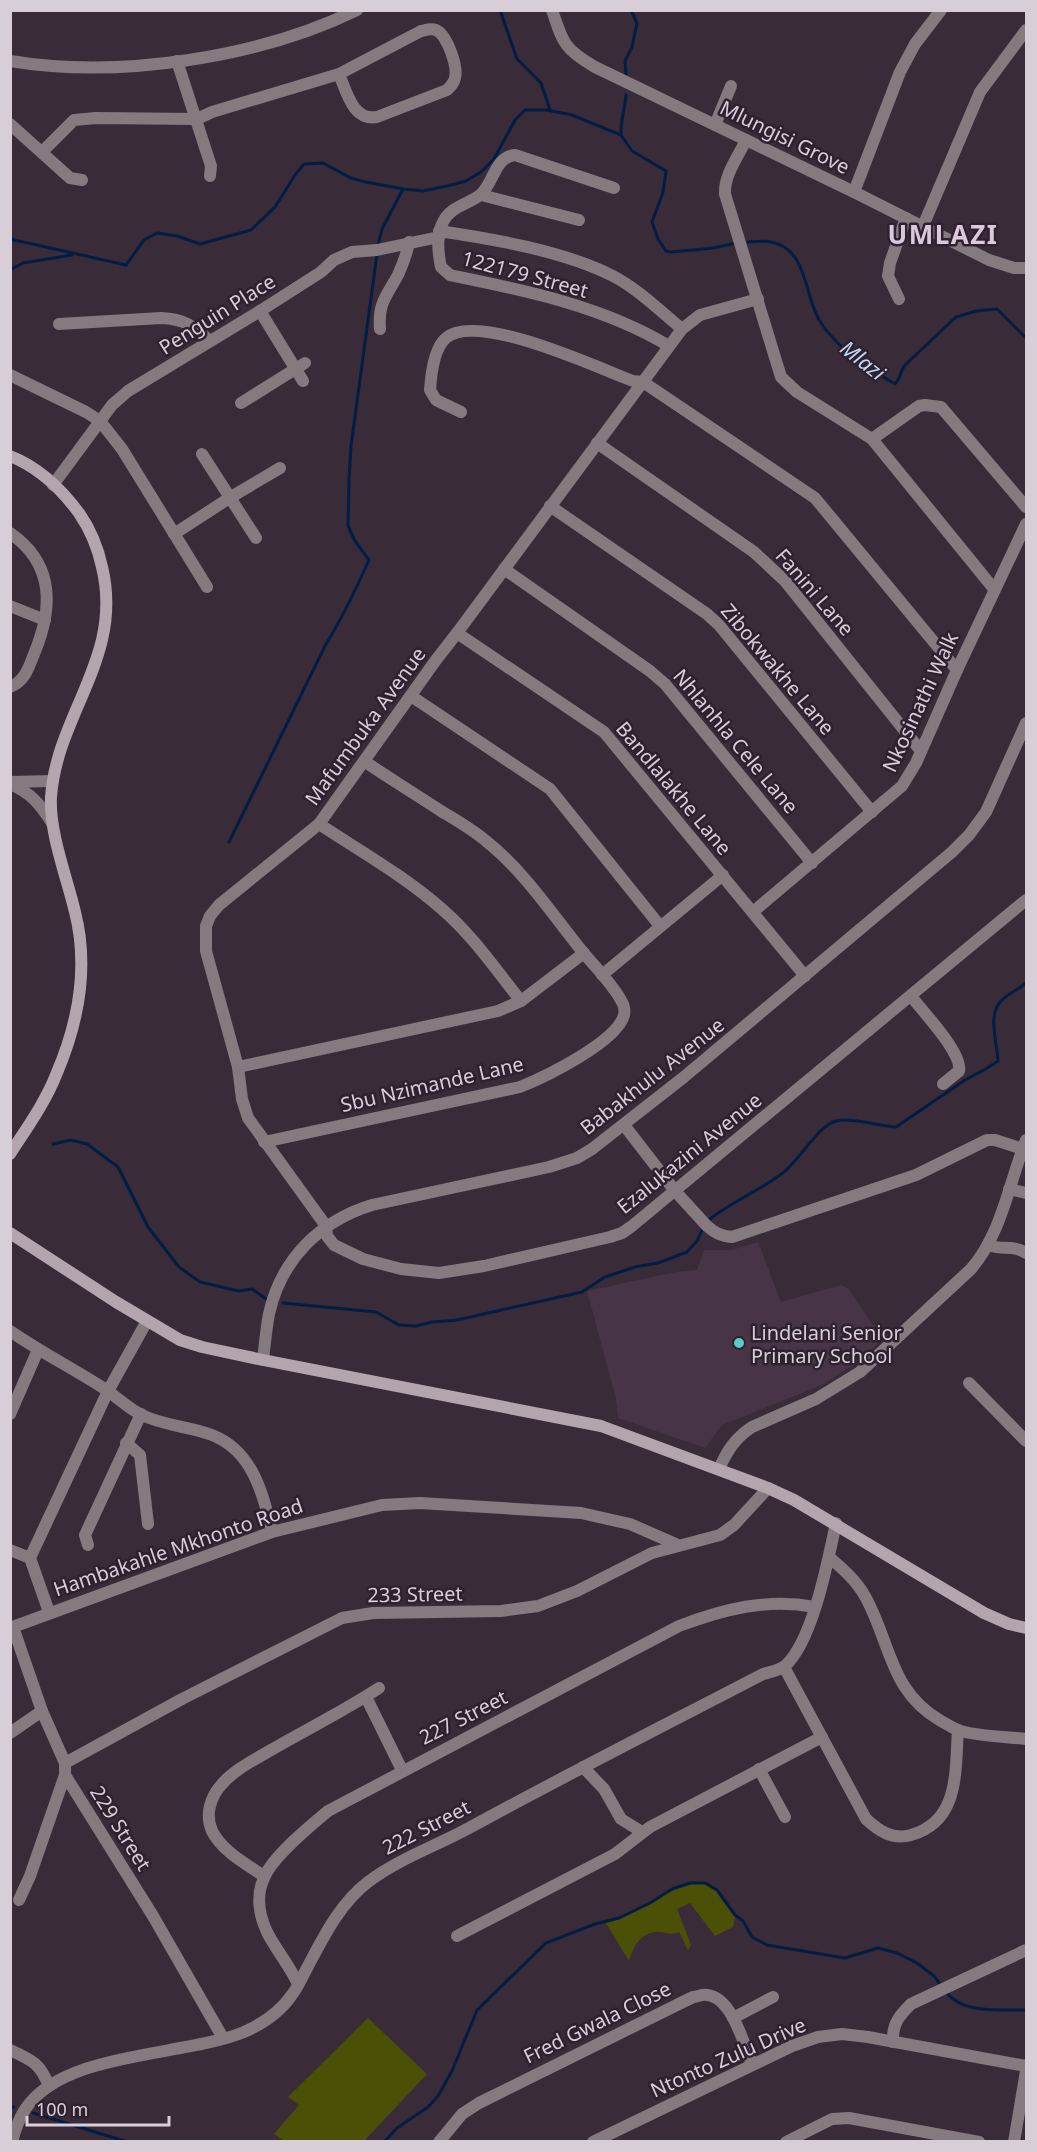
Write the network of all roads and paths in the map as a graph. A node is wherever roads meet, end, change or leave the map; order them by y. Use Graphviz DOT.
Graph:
graph roads {
  1 [pos="941,10"];
  2 [pos="355,11"];
  3 [pos="553,11"];
  4 [pos="1026,30"];
  5 [pos="10,61"];
  6 [pos="177,61"];
  7 [pos="339,74"];
  8 [pos="731,86"];
  9 [pos="197,119"];
  10 [pos="10,124"];
  11 [pos="715,125"];
  12 [pos="746,140"];
  13 [pos="43,151"];
  14 [pos="210,176"];
  15 [pos="82,180"];
  16 [pos="614,188"];
  17 [pos="854,192"];
  18 [pos="481,195"];
  19 [pos="906,218"];
  20 [pos="579,220"];
  21 [pos="923,226"];
  22 [pos="439,234"];
  23 [pos="409,242"];
  24 [pos="1026,268"];
  25 [pos="758,299"];
  26 [pos="899,299"];
  27 [pos="260,311"];
  28 [pos="59,324"];
  29 [pos="380,329"];
  30 [pos="682,329"];
  31 [pos="210,341"];
  32 [pos="669,346"];
  33 [pos="300,366"];
  34 [pos="10,375"];
  35 [pos="303,381"];
  36 [pos="643,382"];
  37 [pos="241,402"];
  38 [pos="461,412"];
  39 [pos="100,421"];
  40 [pos="872,439"];
  41 [pos="597,442"];
  42 [pos="202,454"];
  43 [pos="10,456"];
  44 [pos="280,468"];
  45 [pos="53,485"];
  46 [pos="231,497"];
  47 [pos="550,506"];
  48 [pos="1026,507"];
  49 [pos="1026,524"];
  50 [pos="10,533"];
  51 [pos="174,534"];
  52 [pos="256,538"];
  53 [pos="504,569"];
  54 [pos="207,587"];
  55 [pos="994,589"];
  56 [pos="10,606"];
  57 [pos="45,621"];
  58 [pos="457,633"];
  59 [pos="957,670"];
  60 [pos="10,687"];
  61 [pos="411,696"];
  62 [pos="1026,723"];
  63 [pos="921,751"];
  64 [pos="364,761"];
  65 [pos="52,781"];
  66 [pos="10,783"];
  67 [pos="872,812"];
  68 [pos="52,823"];
  69 [pos="319,824"];
  70 [pos="812,863"];
  71 [pos="723,875"];
  72 [pos="1026,900"];
  73 [pos="754,911"];
  74 [pos="660,926"];
  75 [pos="584,953"];
  76 [pos="602,975"];
  77 [pos="805,976"];
  78 [pos="910,996"];
  79 [pos="521,1001"];
  80 [pos="238,1067"];
  81 [pos="943,1084"];
  82 [pos="624,1125"];
  83 [pos="264,1142"];
  84 [pos="1025,1145"];
  85 [pos="10,1154"];
  86 [pos="1010,1189"];
  87 [pos="675,1191"];
  88 [pos="1026,1193"];
  89 [pos="326,1226"];
  90 [pos="10,1233"];
  91 [pos="988,1245"];
  92 [pos="1026,1253"];
  93 [pos="147,1322"];
  94 [pos="10,1331"];
  95 [pos="38,1350"];
  96 [pos="263,1360"];
  97 [pos="969,1383"];
  98 [pos="108,1391"];
  99 [pos="10,1414"];
  100 [pos="141,1414"];
  101 [pos="1026,1441"];
  102 [pos="126,1443"];
  103 [pos="719,1469"];
  104 [pos="768,1488"];
  105 [pos="836,1523"];
  106 [pos="148,1524"];
  107 [pos="272,1532"];
  108 [pos="88,1545"];
  109 [pos="678,1545"];
  110 [pos="10,1550"];
  111 [pos="829,1557"];
  112 [pos="30,1558"];
  113 [pos="814,1607"];
  114 [pos="49,1612"];
  115 [pos="12,1627"];
  116 [pos="1026,1628"];
  117 [pos="784,1667"];
  118 [pos="379,1688"];
  119 [pos="366,1697"];
  120 [pos="42,1711"];
  121 [pos="958,1730"];
  122 [pos="10,1734"];
  123 [pos="822,1737"];
  124 [pos="1026,1739"];
  125 [pos="583,1767"];
  126 [pos="65,1769"];
  127 [pos="759,1769"];
  128 [pos="402,1770"];
  129 [pos="785,1817"];
  130 [pos="642,1832"];
  131 [pos="264,1876"];
  132 [pos="19,1900"];
  133 [pos="457,1936"];
  134 [pos="1026,1950"];
  135 [pos="298,1984"];
  136 [pos="773,1997"];
  137 [pos="733,2018"];
  138 [pos="223,2038"];
  139 [pos="893,2042"];
  140 [pos="10,2050"];
  141 [pos="752,2064"];
  142 [pos="1026,2066"];
  143 [pos="1026,2071"];
  144 [pos="49,2086"];
  145 [pos="975,2141"];
  146 [pos="12,2142"];
  147 [pos="439,2142"];
  148 [pos="593,2142"];
  149 [pos="786,2142"];
  150 [pos="1014,2142"];
  1 -- 17 [label="street"];
  2 -- 6 [label="street"];
  3 -- 11 [label="street, Mlungisi Grove"];
  4 -- 21 [label="street"];
  5 -- 6 [label="street"];
  6 -- 9 [label="street"];
  7 -- 7 [label="street"];
  7 -- 9 [label="street"];
  8 -- 11 [label="street"];
  9 -- 13 [label="street"];
  9 -- 14 [label="street"];
  10 -- 13 [label="street"];
  11 -- 12 [label="street, Mlungisi Grove"];
  12 -- 17 [label="street, Mlungisi Grove"];
  12 -- 25 [label="street"];
  13 -- 15 [label="street"];
  16 -- 18 [label="street"];
  17 -- 19 [label="street, Mlungisi Grove"];
  18 -- 20 [label="street"];
  18 -- 22 [label="street"];
  19 -- 21 [label="street, Mlungisi Grove"];
  19 -- 26 [label="street"];
  21 -- 24 [label="street, Mlungisi Grove"];
  22 -- 23 [label="street, Penguin Place"];
  22 -- 30 [label="street, Penguin Place"];
  22 -- 32 [label="street, 122179 Street"];
  23 -- 27 [label="street, Penguin Place"];
  23 -- 29 [label="street"];
  25 -- 30 [label="street, Mafumbuka Avenue"];
  25 -- 40 [label="street"];
  27 -- 31 [label="street, Penguin Place"];
  27 -- 33 [label="street"];
  28 -- 31 [label="street"];
  30 -- 32 [label="street, Mafumbuka Avenue"];
  31 -- 39 [label="street, Penguin Place"];
  32 -- 36 [label="street, Mafumbuka Avenue"];
  33 -- 35 [label="street"];
  33 -- 37 [label="street"];
  34 -- 39 [label="street"];
  36 -- 38 [label="street"];
  36 -- 41 [label="street, Mafumbuka Avenue"];
  36 -- 59 [label="street"];
  39 -- 45 [label="street, Penguin Place"];
  39 -- 51 [label="street"];
  40 -- 48 [label="street"];
  40 -- 55 [label="street"];
  41 -- 47 [label="street, Mafumbuka Avenue"];
  41 -- 63 [label="street, Fanini Lane"];
  42 -- 46 [label="street"];
  43 -- 45 [label="street"];
  44 -- 46 [label="street"];
  45 -- 65 [label="street"];
  46 -- 51 [label="street"];
  46 -- 52 [label="street"];
  47 -- 53 [label="street, Mafumbuka Avenue"];
  47 -- 67 [label="street, Zibokwakhe Lane"];
  49 -- 55 [label="street, Nkosinathi Walk"];
  50 -- 57 [label="street"];
  51 -- 54 [label="street"];
  53 -- 58 [label="street, Mafumbuka Avenue"];
  53 -- 70 [label="street, Nhlanhla Cele Lane"];
  55 -- 59 [label="street, Nkosinathi Walk"];
  56 -- 57 [label="street"];
  57 -- 60 [label="street"];
  58 -- 61 [label="street, Mafumbuka Avenue"];
  58 -- 71 [label="street, Bandlalakhe Lane"];
  59 -- 63 [label="street, Nkosinathi Walk"];
  61 -- 64 [label="street, Mafumbuka Avenue"];
  61 -- 74 [label="street"];
  62 -- 77 [label="street, Babakhulu Avenue"];
  63 -- 67 [label="street, Nkosinathi Walk"];
  64 -- 69 [label="street, Mafumbuka Avenue"];
  64 -- 75 [label="street"];
  65 -- 66 [label="street"];
  65 -- 68 [label="street"];
  66 -- 68 [label="street"];
  67 -- 70 [label="street, Nkosinathi Walk"];
  68 -- 85 [label="street"];
  69 -- 79 [label="street"];
  69 -- 80 [label="street, Mafumbuka Avenue"];
  70 -- 73 [label="street, Nkosinathi Walk"];
  71 -- 73 [label="street, Bandlalakhe Lane"];
  71 -- 74 [label="street"];
  72 -- 78 [label="street, Ezalukazini Avenue"];
  73 -- 77 [label="street, Bandlalakhe Lane"];
  74 -- 76 [label="street"];
  75 -- 76 [label="street"];
  75 -- 79 [label="street"];
  76 -- 83 [label="street, Sbu Nzimande Lane"];
  77 -- 82 [label="street, Babakhulu Avenue"];
  78 -- 81 [label="street"];
  78 -- 87 [label="street, Ezalukazini Avenue"];
  79 -- 80 [label="street"];
  80 -- 83 [label="street, Mafumbuka Avenue"];
  82 -- 87 [label="street"];
  82 -- 89 [label="street, Babakhulu Avenue"];
  83 -- 89 [label="street, Mafumbuka Avenue"];
  84 -- 86 [label="street"];
  84 -- 87 [label="street"];
  86 -- 88 [label="street"];
  86 -- 91 [label="street"];
  87 -- 89 [label="street, Ezalukazini Avenue"];
  89 -- 96 [label="street, Babakhulu Avenue"];
  90 -- 93 [label="street"];
  91 -- 92 [label="street"];
  91 -- 103 [label="street"];
  93 -- 96 [label="street"];
  93 -- 98 [label="street"];
  94 -- 95 [label="street"];
  95 -- 98 [label="street"];
  95 -- 99 [label="street"];
  96 -- 103 [label="street"];
  97 -- 101 [label="street"];
  98 -- 100 [label="street"];
  98 -- 112 [label="street"];
  100 -- 102 [label="street"];
  100 -- 107 [label="street"];
  102 -- 106 [label="street"];
  102 -- 108 [label="street"];
  103 -- 104 [label="street"];
  104 -- 105 [label="street"];
  104 -- 109 [label="street, 233 Street"];
  105 -- 111 [label="street"];
  105 -- 116 [label="street"];
  107 -- 109 [label="street, Hambakahle Mkhonto Road"];
  107 -- 114 [label="street, Hambakahle Mkhonto Road"];
  109 -- 126 [label="street, 233 Street"];
  110 -- 112 [label="street"];
  111 -- 113 [label="street"];
  111 -- 121 [label="street"];
  112 -- 114 [label="street"];
  113 -- 117 [label="street"];
  113 -- 128 [label="street, 227 Street"];
  114 -- 115 [label="street, Hambakahle Mkhonto Road"];
  115 -- 120 [label="street, 229 Street"];
  117 -- 123 [label="street"];
  117 -- 125 [label="street, 222 Street"];
  118 -- 119 [label="street"];
  119 -- 128 [label="street"];
  119 -- 131 [label="street"];
  120 -- 122 [label="street"];
  120 -- 126 [label="street, 229 Street"];
  121 -- 123 [label="street"];
  121 -- 124 [label="street"];
  123 -- 127 [label="street"];
  125 -- 130 [label="street"];
  125 -- 135 [label="street, 222 Street"];
  126 -- 132 [label="street"];
  126 -- 138 [label="street, 229 Street"];
  127 -- 129 [label="street"];
  127 -- 130 [label="street"];
  128 -- 131 [label="street, 227 Street"];
  130 -- 133 [label="street"];
  131 -- 135 [label="street, 227 Street"];
  134 -- 139 [label="street"];
  135 -- 138 [label="street, 222 Street"];
  136 -- 137 [label="street"];
  137 -- 141 [label="street, Fred Gwala Close"];
  137 -- 147 [label="street, Fred Gwala Close"];
  138 -- 144 [label="street, 222 Street"];
  139 -- 141 [label="street, Ntonto Zulu Drive"];
  139 -- 142 [label="street, Ntonto Zulu Drive"];
  140 -- 144 [label="street"];
  141 -- 148 [label="street, Ntonto Zulu Drive"];
  143 -- 150 [label="street"];
  144 -- 146 [label="street, 222 Street"];
  145 -- 149 [label="street"];
}
